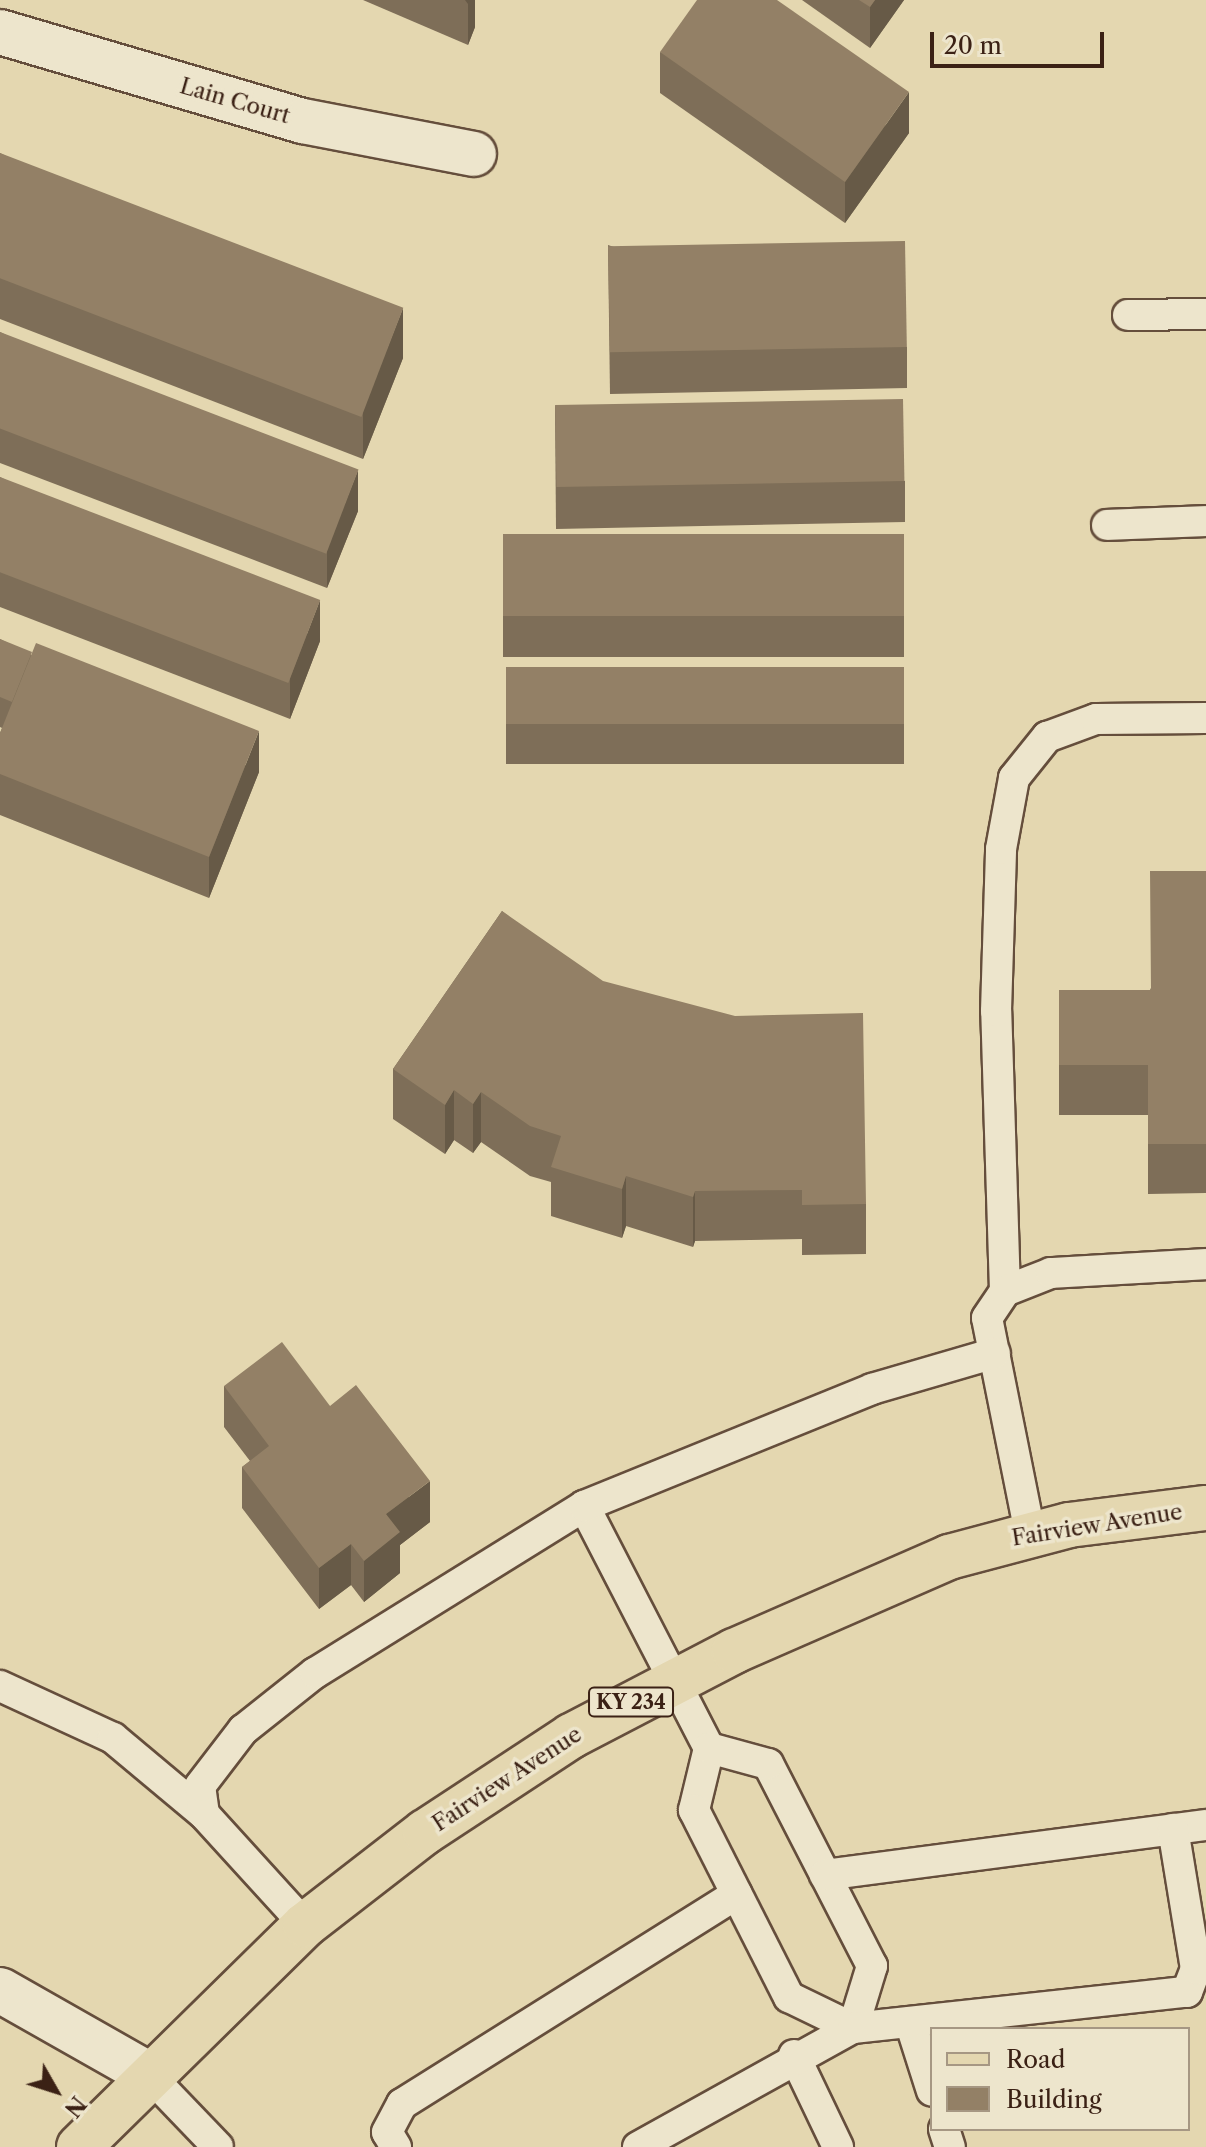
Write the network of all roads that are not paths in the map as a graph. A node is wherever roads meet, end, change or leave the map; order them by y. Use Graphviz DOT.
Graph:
graph roads {
  1 [pos="0,32"];
  2 [pos="474,154"];
  3 [pos="1206,314"];
  4 [pos="1128,315"];
  5 [pos="1206,521"];
  6 [pos="1107,525"];
  7 [pos="1206,718"];
  8 [pos="1206,1264"];
  9 [pos="1005,1291"];
  10 [pos="995,1353"];
  11 [pos="584,1506"];
  12 [pos="1206,1508"];
  13 [pos="1030,1533"];
  14 [pos="670,1682"];
  15 [pos="0,1686"];
  16 [pos="709,1748"];
  17 [pos="204,1814"];
  18 [pos="1206,1825"];
  19 [pos="1173,1829"];
  20 [pos="825,1875"];
  21 [pos="737,1894"];
  22 [pos="305,1925"];
  23 [pos="0,1990"];
  24 [pos="910,2022"];
  25 [pos="853,2028"];
  26 [pos="794,2055"];
  27 [pos="148,2074"];
  28 [pos="930,2085"];
  29 [pos="79,2147"];
  30 [pos="218,2147"];
  31 [pos="396,2147"];
  32 [pos="638,2147"];
  33 [pos="838,2147"];
  1 -- 2 [label="street, Lain Court"];
  3 -- 4 [label="lane"];
  5 -- 6 [label="lane"];
  7 -- 9 [label="lane"];
  8 -- 9 [label="lane"];
  9 -- 10 [label="lane"];
  10 -- 11 [label="lane"];
  10 -- 13 [label="lane"];
  11 -- 14 [label="lane"];
  11 -- 17 [label="lane"];
  12 -- 13 [label="main road, Fairview Avenue / KY 234"];
  13 -- 14 [label="main road, Fairview Avenue / KY 234"];
  14 -- 16 [label="lane"];
  14 -- 22 [label="main road, Fairview Avenue / KY 234"];
  15 -- 17 [label="lane"];
  16 -- 20 [label="lane"];
  16 -- 21 [label="lane"];
  17 -- 22 [label="lane"];
  18 -- 19 [label="lane"];
  19 -- 20 [label="lane"];
  19 -- 24 [label="lane"];
  20 -- 25 [label="lane"];
  21 -- 25 [label="lane"];
  21 -- 31 [label="lane"];
  22 -- 27 [label="main road, Fairview Avenue / KY 234"];
  23 -- 27 [label="street"];
  24 -- 25 [label="lane"];
  24 -- 28 [label="lane"];
  25 -- 26 [label="lane"];
  26 -- 32 [label="lane"];
  26 -- 33 [label="lane"];
  27 -- 29 [label="main road, Fairview Avenue / KY 234"];
  27 -- 30 [label="lane"];
}
